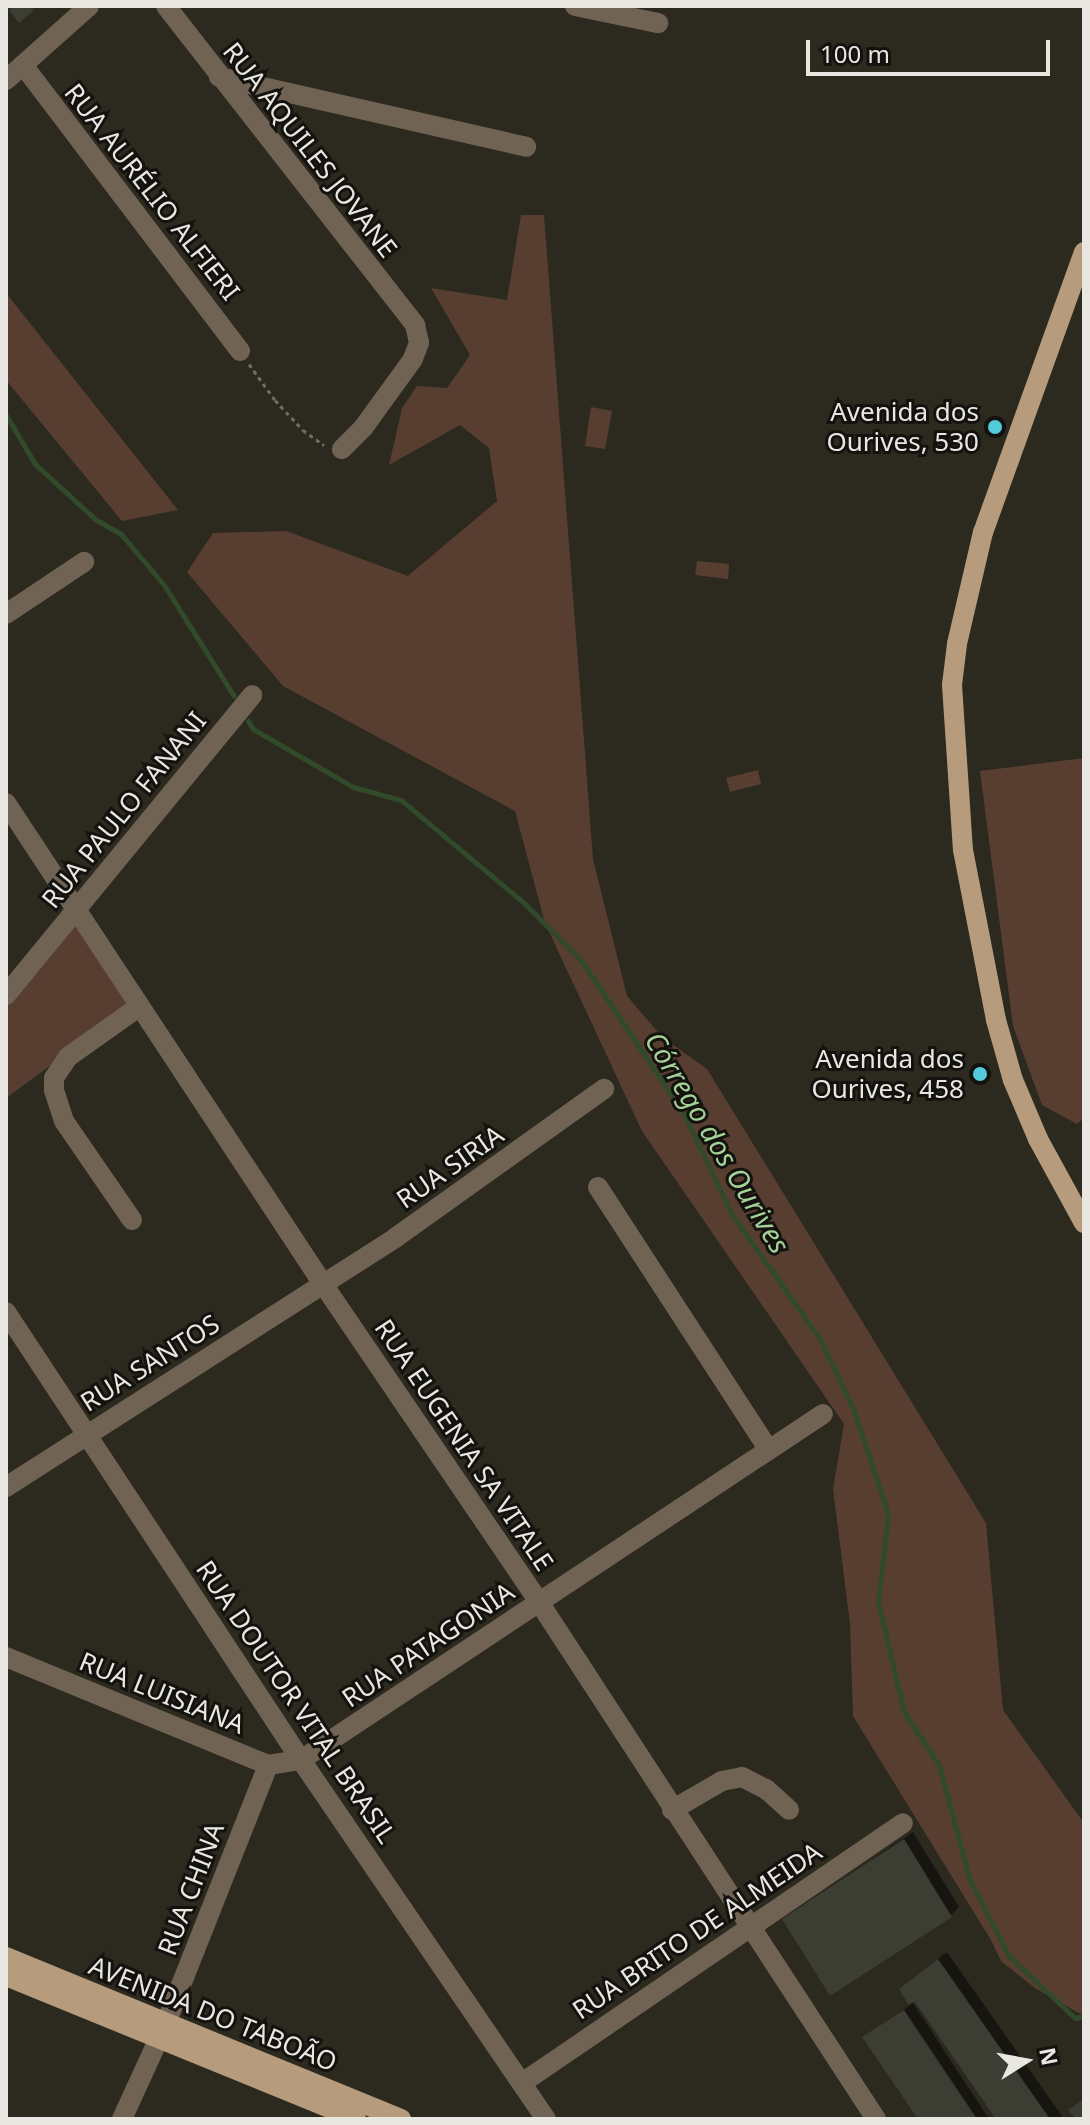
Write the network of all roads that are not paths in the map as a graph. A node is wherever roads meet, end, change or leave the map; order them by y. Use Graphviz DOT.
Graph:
graph roads {
  1 [pos="89,6"];
  2 [pos="166,6"];
  3 [pos="575,6"];
  4 [pos="658,23"];
  5 [pos="23,65"];
  6 [pos="219,77"];
  7 [pos="6,80"];
  8 [pos="526,147"];
  9 [pos="1084,252"];
  10 [pos="240,351"];
  11 [pos="342,449"];
  12 [pos="84,562"];
  13 [pos="6,614"];
  14 [pos="252,695"];
  15 [pos="6,803"];
  16 [pos="76,910"];
  17 [pos="6,995"];
  18 [pos="140,1006"];
  19 [pos="604,1089"];
  20 [pos="598,1187"];
  21 [pos="132,1220"];
  22 [pos="1084,1223"];
  23 [pos="323,1284"];
  24 [pos="6,1312"];
  25 [pos="823,1414"];
  26 [pos="88,1433"];
  27 [pos="768,1449"];
  28 [pos="6,1487"];
  29 [pos="539,1602"];
  30 [pos="6,1657"];
  31 [pos="301,1760"];
  32 [pos="268,1765"];
  33 [pos="672,1810"];
  34 [pos="789,1810"];
  35 [pos="903,1823"];
  36 [pos="748,1927"];
  37 [pos="6,1957"];
  38 [pos="6,1976"];
  39 [pos="162,2031"];
  40 [pos="522,2083"];
  41 [pos="534,2110"];
  42 [pos="122,2119"];
  43 [pos="356,2119"];
  44 [pos="401,2119"];
  45 [pos="546,2119"];
  46 [pos="876,2119"];
  1 -- 5 [label="street"];
  2 -- 6 [label="street, RUA AQUILES JOVANE"];
  3 -- 4 [label="street"];
  5 -- 7 [label="street"];
  5 -- 10 [label="street, RUA AURÉLIO ALFIERI"];
  6 -- 8 [label="street"];
  6 -- 11 [label="street, RUA AQUILES JOVANE"];
  9 -- 22 [label="main road"];
  12 -- 13 [label="street"];
  14 -- 16 [label="street, RUA PAULO FANANI"];
  15 -- 16 [label="street, RUA EUGENIA SA VITALE"];
  16 -- 17 [label="street, RUA PAULO FANANI"];
  16 -- 18 [label="street, RUA EUGENIA SA VITALE"];
  18 -- 21 [label="street"];
  18 -- 23 [label="street, RUA EUGENIA SA VITALE"];
  19 -- 23 [label="street, RUA SIRIA"];
  20 -- 27 [label="street"];
  23 -- 26 [label="street, RUA SANTOS"];
  23 -- 29 [label="street, RUA EUGENIA SA VITALE"];
  24 -- 26 [label="street, RUA DOUTOR VITAL BRASIL"];
  25 -- 27 [label="street, RUA PATAGONIA"];
  26 -- 28 [label="street, RUA SANTOS"];
  26 -- 31 [label="street, RUA DOUTOR VITAL BRASIL"];
  27 -- 29 [label="street, RUA PATAGONIA"];
  29 -- 31 [label="street, RUA PATAGONIA"];
  29 -- 33 [label="street, RUA EUGENIA SA VITALE"];
  30 -- 32 [label="street, RUA LUISIANA"];
  31 -- 32 [label="street, RUA LUISIANA"];
  31 -- 40 [label="street, RUA DOUTOR VITAL BRASIL"];
  32 -- 39 [label="street, RUA CHINA"];
  33 -- 34 [label="street"];
  33 -- 36 [label="street, RUA EUGENIA SA VITALE"];
  35 -- 36 [label="street, RUA BRITO DE ALMEIDA"];
  36 -- 40 [label="street, RUA BRITO DE ALMEIDA"];
  36 -- 46 [label="street, RUA EUGENIA SA VITALE"];
  37 -- 39 [label="main road, AVENIDA DO TABOÃO"];
  38 -- 39 [label="main road, AVENIDA DO TABOÃO"];
  39 -- 42 [label="street, RUA CHINA"];
  39 -- 43 [label="main road, AVENIDA DO TABOÃO"];
  39 -- 44 [label="main road, AVENIDA DO TABOÃO"];
  40 -- 41 [label="street, RUA DOUTOR VITAL BRASIL"];
  41 -- 45 [label="street, RUA DOUTOR VITAL BRASIL"];
}
